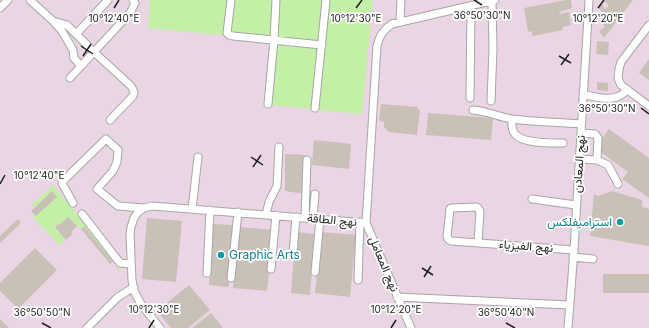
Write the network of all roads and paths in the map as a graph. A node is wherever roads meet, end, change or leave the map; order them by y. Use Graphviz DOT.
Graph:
graph roads {
  1 [pos="8,0"];
  2 [pos="30,0"];
  3 [pos="108,0"];
  4 [pos="133,0"];
  5 [pos="231,0"];
  6 [pos="276,0"];
  7 [pos="326,0"];
  8 [pos="401,0"];
  9 [pos="494,0"];
  10 [pos="589,0"];
  11 [pos="483,1"];
  12 [pos="471,6"];
  13 [pos="0,8"];
  14 [pos="53,21"];
  15 [pos="400,22"];
  16 [pos="649,25"];
  17 [pos="76,34"];
  18 [pos="274,40"];
  19 [pos="322,45"];
  20 [pos="94,52"];
  21 [pos="81,66"];
  22 [pos="70,78"];
  23 [pos="628,90"];
  24 [pos="583,94"];
  25 [pos="470,98"];
  26 [pos="490,101"];
  27 [pos="268,104"];
  28 [pos="649,106"];
  29 [pos="315,108"];
  30 [pos="473,110"];
  31 [pos="512,119"];
  32 [pos="110,120"];
  33 [pos="581,124"];
  34 [pos="581,133"];
  35 [pos="563,143"];
  36 [pos="280,146"];
  37 [pos="198,157"];
  38 [pos="579,159"];
  39 [pos="308,160"];
  40 [pos="597,160"];
  41 [pos="618,184"];
  42 [pos="315,194"];
  43 [pos="532,199"];
  44 [pos="73,202"];
  45 [pos="576,205"];
  46 [pos="144,208"];
  47 [pos="192,209"];
  48 [pos="210,210"];
  49 [pos="238,212"];
  50 [pos="82,214"];
  51 [pos="266,215"];
  52 [pos="276,215"];
  53 [pos="296,217"];
  54 [pos="304,218"];
  55 [pos="317,219"];
  56 [pos="363,222"];
  57 [pos="478,243"];
  58 [pos="292,253"];
  59 [pos="573,253"];
  60 [pos="593,259"];
  61 [pos="131,264"];
  62 [pos="272,269"];
  63 [pos="315,272"];
  64 [pos="207,273"];
  65 [pos="231,278"];
  66 [pos="358,280"];
  67 [pos="134,287"];
  68 [pos="397,297"];
  69 [pos="569,306"];
  70 [pos="88,328"];
  71 [pos="160,328"];
  72 [pos="411,328"];
  73 [pos="568,328"];
  1 -- 13 [label="street"];
  2 -- 14 [label="street"];
  3 -- 17 [label="street"];
  4 -- 20 [label="street"];
  5 -- 18 [label="street"];
  6 -- 18 [label="street"];
  7 -- 19 [label="street"];
  8 -- 15 [label="street"];
  9 -- 11 [label="street, نهج الطاقة"];
  9 -- 26 [label="street"];
  10 -- 24 [label="street, نهج المعادن"];
  11 -- 12 [label="street, نهج الطاقة"];
  12 -- 15 [label="street, نهج الطاقة"];
  12 -- 25 [label="street"];
  14 -- 17 [label="street"];
  14 -- 21 [label="street"];
  15 -- 56 [label="street, نهج الطاقة"];
  16 -- 23 [label="street"];
  17 -- 20 [label="street"];
  18 -- 19 [label="street"];
  18 -- 27 [label="street"];
  19 -- 29 [label="street"];
  20 -- 21 [label="street"];
  20 -- 32 [label="street"];
  21 -- 22 [label="street"];
  23 -- 24 [label="street"];
  23 -- 28 [label="street"];
  24 -- 33 [label="street, نهج المعادن"];
  30 -- 31 [label="street"];
  31 -- 33 [label="street"];
  31 -- 35 [label="street"];
  33 -- 34 [label="street, نهج المعادن"];
  34 -- 38 [label="street, نهج المعادن"];
  34 -- 40 [label="street"];
  36 -- 51 [label="street"];
  37 -- 47 [label="street"];
  38 -- 40 [label="street"];
  38 -- 45 [label="street, نهج المعادن"];
  39 -- 54 [label="street"];
  40 -- 41 [label="street"];
  42 -- 55 [label="street"];
  43 -- 45 [label="street"];
  44 -- 46 [label="street, نهج الطاقة"];
  45 -- 59 [label="street, نهج المعادن"];
  46 -- 47 [label="street, نهج الطاقة"];
  46 -- 61 [label="street"];
  47 -- 48 [label="street, نهج الطاقة"];
  48 -- 49 [label="street, نهج الطاقة"];
  48 -- 64 [label="street"];
  49 -- 51 [label="street, نهج الطاقة"];
  49 -- 65 [label="street"];
  50 -- 61 [label="street"];
  51 -- 52 [label="street, نهج الطاقة"];
  52 -- 53 [label="street, نهج الطاقة"];
  52 -- 62 [label="street"];
  53 -- 54 [label="street, نهج الطاقة"];
  53 -- 58 [label="street"];
  54 -- 55 [label="street, نهج الطاقة"];
  55 -- 56 [label="street, نهج الطاقة"];
  55 -- 63 [label="street"];
  56 -- 66 [label="street"];
  56 -- 68 [label="street, نهج المعامل"];
  57 -- 57 [label="street, نهج الفيزياء"];
  57 -- 59 [label="street, نهج الفيزياء"];
  59 -- 60 [label="street, نهج الفيزياء"];
  59 -- 69 [label="street, نهج المعادن"];
  61 -- 67 [label="street"];
  67 -- 70 [label="street"];
  67 -- 71 [label="street"];
  68 -- 69 [label="street"];
  68 -- 72 [label="street, نهج المعامل"];
  69 -- 73 [label="street, نهج المعادن"];
}
